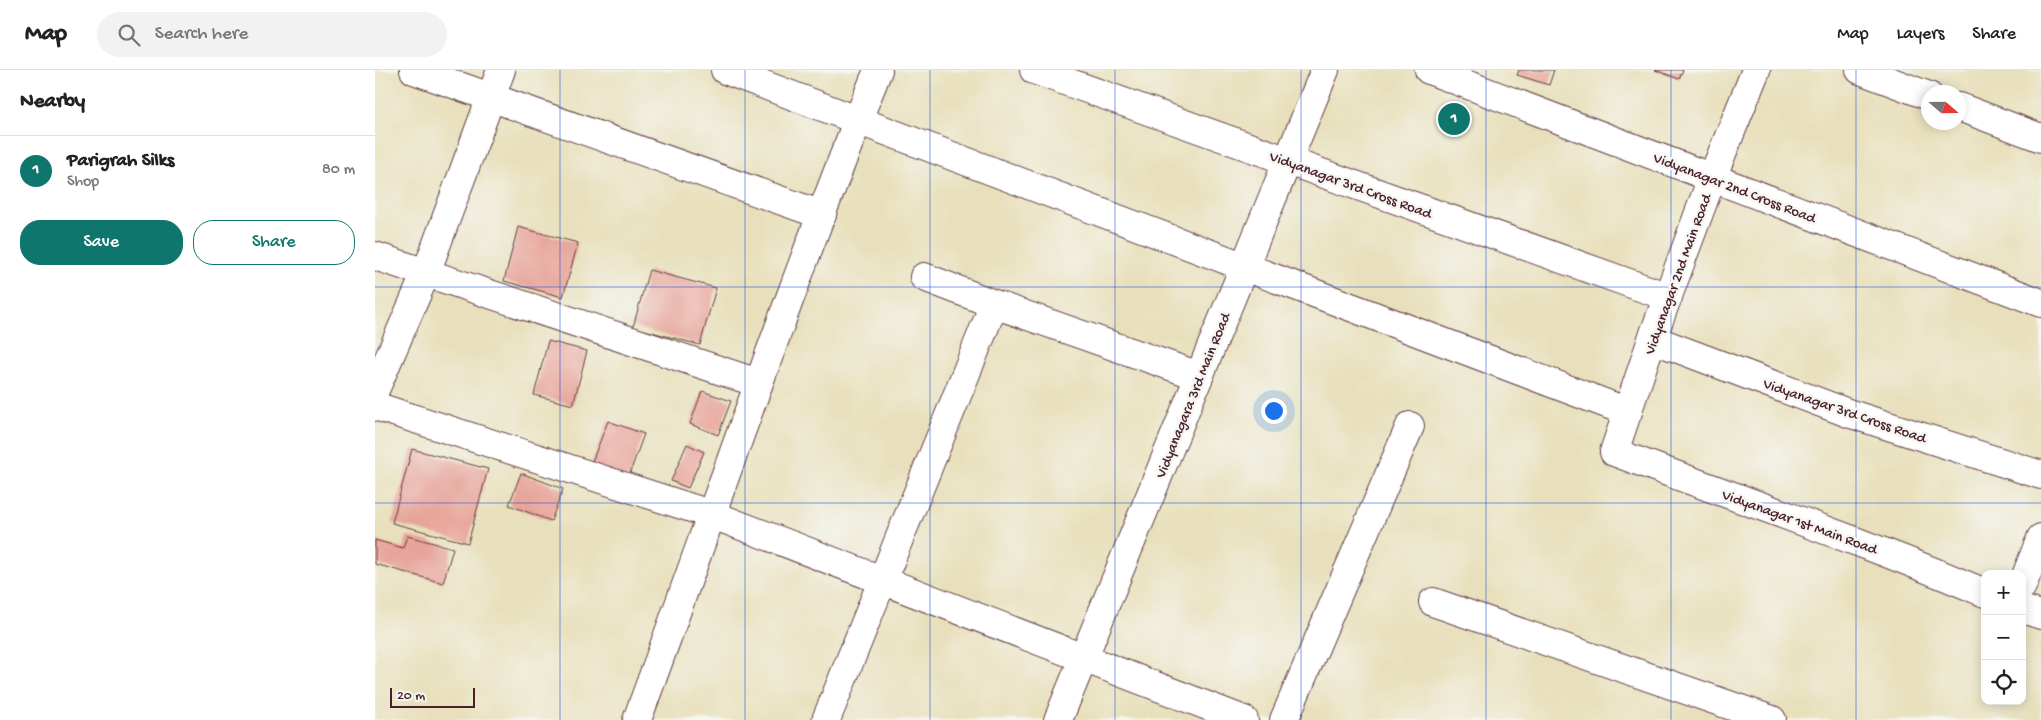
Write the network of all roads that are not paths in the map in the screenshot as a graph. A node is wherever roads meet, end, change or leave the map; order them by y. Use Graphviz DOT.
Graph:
graph roads {
  1 [pos="414,70"];
  2 [pos="501,70"];
  3 [pos="725,70"];
  4 [pos="878,70"];
  5 [pos="1035,70"];
  6 [pos="1325,70"];
  7 [pos="1429,70"];
  8 [pos="1756,70"];
  9 [pos="1860,70"];
  10 [pos="1921,93"];
  11 [pos="491,97"];
  12 [pos="1966,110"];
  13 [pos="857,121"];
  14 [pos="2041,138"];
  15 [pos="1288,161"];
  16 [pos="1711,178"];
  17 [pos="822,215"];
  18 [pos="375,256"];
  19 [pos="1244,266"];
  20 [pos="426,273"];
  21 [pos="924,277"];
  22 [pos="1667,297"];
  23 [pos="994,304"];
  24 [pos="2041,304"];
  25 [pos="1652,339"];
  26 [pos="1199,376"];
  27 [pos="759,383"];
  28 [pos="375,390"];
  29 [pos="375,406"];
  30 [pos="1628,412"];
  31 [pos="1410,426"];
  32 [pos="1614,452"];
  33 [pos="2041,475"];
  34 [pos="713,515"];
  35 [pos="2041,538"];
  36 [pos="2026,576"];
  37 [pos="884,580"];
  38 [pos="1981,591"];
  39 [pos="1433,602"];
  40 [pos="2026,609"];
  41 [pos="2041,615"];
  42 [pos="1084,659"];
  43 [pos="637,720"];
  44 [pos="826,720"];
  45 [pos="1059,720"];
  46 [pos="1244,720"];
  47 [pos="1284,720"];
  48 [pos="1772,720"];
  1 -- 11 [label="street"];
  2 -- 11 [label="street"];
  3 -- 13 [label="street"];
  4 -- 13 [label="street"];
  5 -- 15 [label="street, Vidyanagar 3rd Cross Road"];
  6 -- 15 [label="street, Vidyanagara 3rd Main Road"];
  7 -- 16 [label="street, Vidyanagar 2nd Cross Road"];
  8 -- 16 [label="street, Vidyanagar 2nd Main Road"];
  9 -- 10 [label="street"];
  11 -- 17 [label="street"];
  11 -- 20 [label="street"];
  12 -- 14 [label="street"];
  13 -- 17 [label="street"];
  13 -- 19 [label="street"];
  15 -- 19 [label="street, Vidyanagara 3rd Main Road"];
  15 -- 22 [label="street, Vidyanagar 3rd Cross Road"];
  16 -- 22 [label="street, Vidyanagar 2nd Main Road"];
  16 -- 24 [label="street, Vidyanagar 2nd Cross Road"];
  17 -- 27 [label="street"];
  18 -- 20 [label="street"];
  19 -- 26 [label="street, Vidyanagara 3rd Main Road"];
  19 -- 30 [label="street"];
  20 -- 27 [label="street"];
  20 -- 28 [label="street"];
  21 -- 23 [label="street"];
  22 -- 25 [label="street, Vidyanagar 2nd Main Road"];
  23 -- 26 [label="street"];
  23 -- 37 [label="street"];
  25 -- 30 [label="street, Vidyanagar 2nd Main Road"];
  25 -- 33 [label="street, Vidyanagar 3rd Cross Road"];
  26 -- 42 [label="street, Vidyanagara 3rd Main Road"];
  27 -- 34 [label="street"];
  29 -- 34 [label="street"];
  30 -- 32 [label="street, Vidyanagar 2nd Main Road"];
  31 -- 47 [label="street"];
  32 -- 38 [label="street, Vidyanagar 1st Main Road"];
  34 -- 37 [label="street"];
  34 -- 43 [label="street"];
  35 -- 36 [label="street"];
  37 -- 42 [label="street"];
  37 -- 44 [label="street"];
  39 -- 48 [label="street"];
  40 -- 41 [label="street"];
  42 -- 45 [label="street, Vidyanagara 3rd Main Road"];
  42 -- 46 [label="street"];
}
